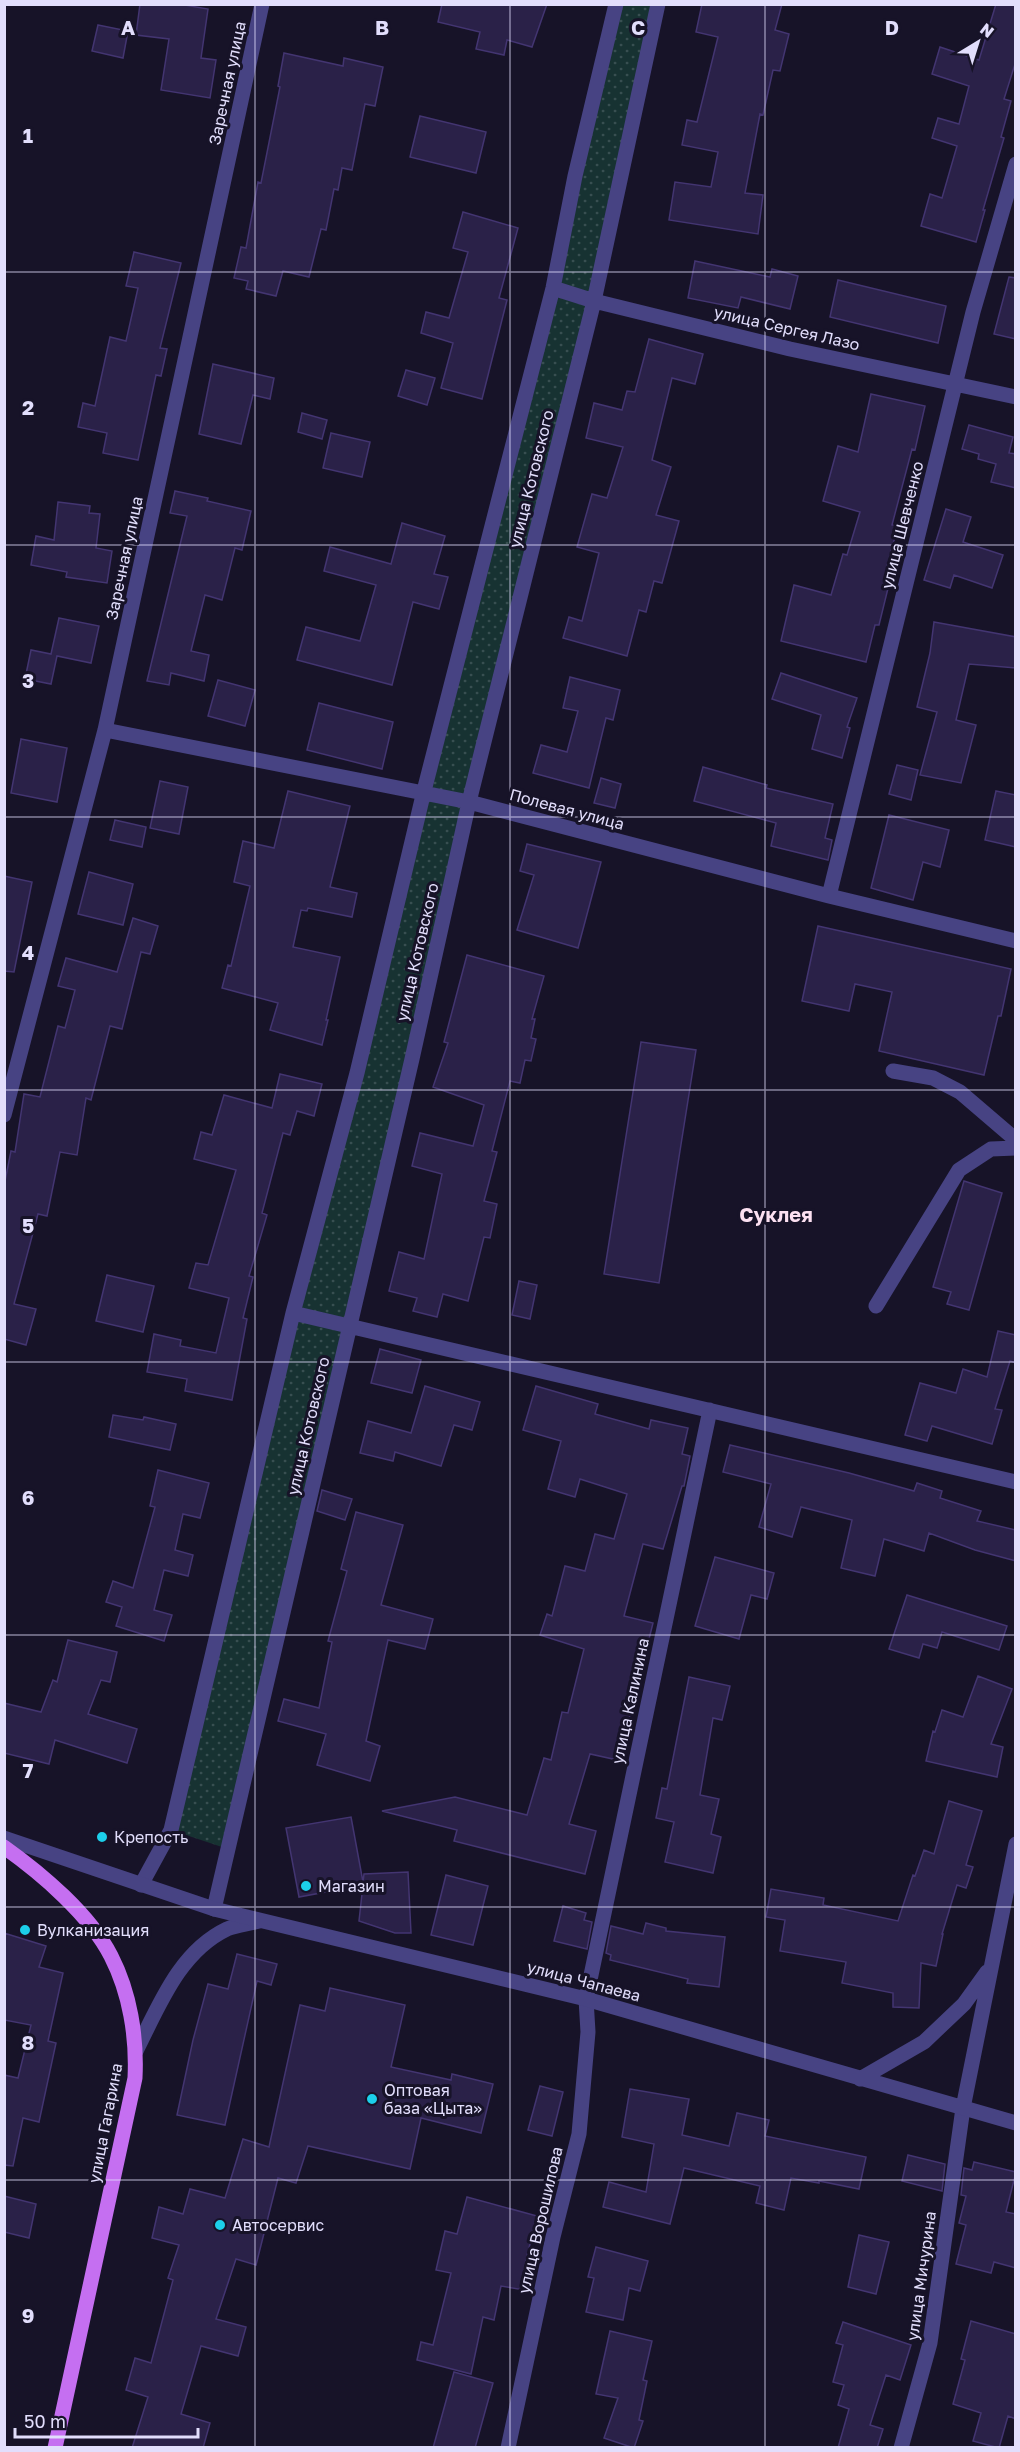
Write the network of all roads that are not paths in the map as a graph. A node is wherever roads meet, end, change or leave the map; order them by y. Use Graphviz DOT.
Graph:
graph roads {
  1 [pos="262,4"];
  2 [pos="616,4"];
  3 [pos="657,4"];
  4 [pos="1016,164"];
  5 [pos="553,288"];
  6 [pos="594,301"];
  7 [pos="956,384"];
  8 [pos="1016,397"];
  9 [pos="105,730"];
  10 [pos="424,792"];
  11 [pos="469,802"];
  12 [pos="829,896"];
  13 [pos="1016,941"];
  14 [pos="893,1071"];
  15 [pos="4,1115"];
  16 [pos="1016,1140"];
  17 [pos="1016,1148"];
  18 [pos="876,1306"];
  19 [pos="293,1313"];
  20 [pos="350,1325"];
  21 [pos="710,1410"];
  22 [pos="1016,1482"];
  23 [pos="4,1838"];
  24 [pos="1016,1844"];
  25 [pos="4,1847"];
  26 [pos="1014,1862"];
  27 [pos="141,1885"];
  28 [pos="214,1909"];
  29 [pos="259,1921"];
  30 [pos="990,1967"];
  31 [pos="586,1999"];
  32 [pos="136,2051"];
  33 [pos="860,2079"];
  34 [pos="963,2108"];
  35 [pos="1016,2123"];
  36 [pos="55,2448"];
  37 [pos="507,2448"];
  38 [pos="901,2448"];
  1 -- 9 [label="street, Заречная улица"];
  2 -- 5 [label="street, улица Котовского"];
  3 -- 6 [label="street, улица Котовского"];
  4 -- 7 [label="street, улица Шевченко"];
  5 -- 6 [label="street, улица Сергея Лазо"];
  5 -- 10 [label="street, улица Котовского"];
  6 -- 7 [label="street, улица Сергея Лазо"];
  6 -- 11 [label="street, улица Котовского"];
  7 -- 8 [label="street, улица Сергея Лазо"];
  7 -- 12 [label="street, улица Шевченко"];
  9 -- 10 [label="street, Полевая улица"];
  9 -- 15 [label="street, Заречная улица"];
  10 -- 11 [label="street, Полевая улица"];
  10 -- 19 [label="street, улица Котовского"];
  11 -- 12 [label="street, Полевая улица"];
  11 -- 20 [label="street, улица Котовского"];
  12 -- 13 [label="street, Полевая улица"];
  14 -- 16 [label="street"];
  17 -- 18 [label="street"];
  19 -- 20 [label="street"];
  19 -- 27 [label="street, улица Котовского"];
  20 -- 21 [label="street"];
  20 -- 28 [label="street, улица Котовского"];
  21 -- 22 [label="street"];
  21 -- 31 [label="street, улица Калинина"];
  23 -- 27 [label="street, улица Чапаева"];
  24 -- 26 [label="street"];
  25 -- 32 [label="main road, улица Гагарина"];
  26 -- 30 [label="street"];
  27 -- 28 [label="street, улица Чапаева"];
  28 -- 29 [label="street, улица Чапаева"];
  29 -- 31 [label="street, улица Чапаева"];
  29 -- 32 [label="street"];
  30 -- 33 [label="street"];
  30 -- 34 [label="street"];
  31 -- 33 [label="street, улица Чапаева"];
  31 -- 37 [label="street, улица Ворошилова"];
  32 -- 36 [label="main road, улица Гагарина"];
  33 -- 34 [label="street, улица Чапаева"];
  34 -- 35 [label="street, улица Чапаева"];
  34 -- 38 [label="street, улица Мичурина"];
}
